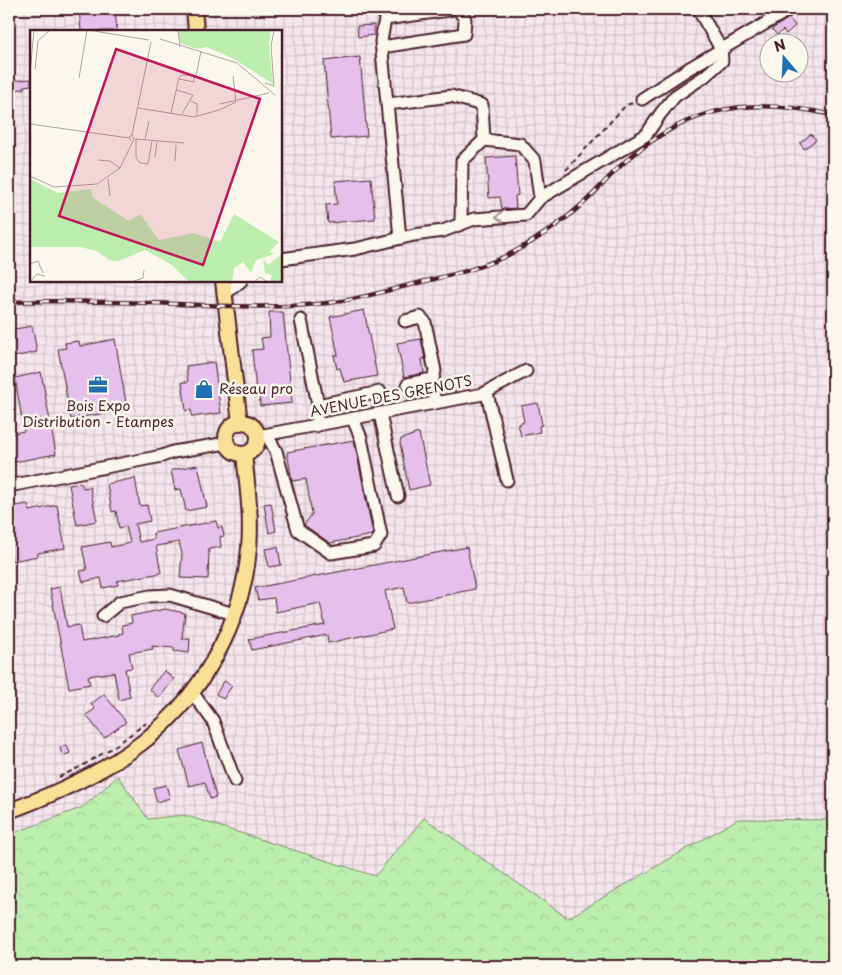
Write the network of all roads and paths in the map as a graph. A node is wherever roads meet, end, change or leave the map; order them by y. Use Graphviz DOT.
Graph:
graph roads {
  1 [pos="194,9"];
  2 [pos="451,9"];
  3 [pos="458,9"];
  4 [pos="698,9"];
  5 [pos="790,9"];
  6 [pos="196,30"];
  7 [pos="382,47"];
  8 [pos="721,49"];
  9 [pos="642,99"];
  10 [pos="388,104"];
  11 [pos="484,140"];
  12 [pos="566,170"];
  13 [pos="540,198"];
  14 [pos="461,224"];
  15 [pos="400,238"];
  16 [pos="355,249"];
  17 [pos="282,259"];
  18 [pos="282,265"];
  19 [pos="239,282"];
  20 [pos="224,288"];
  21 [pos="301,320"];
  22 [pos="405,321"];
  23 [pos="526,371"];
  24 [pos="408,384"];
  25 [pos="432,384"];
  26 [pos="380,392"];
  27 [pos="487,393"];
  28 [pos="435,403"];
  29 [pos="318,405"];
  30 [pos="380,414"];
  31 [pos="352,419"];
  32 [pos="240,423"];
  33 [pos="316,426"];
  34 [pos="262,436"];
  35 [pos="227,443"];
  36 [pos="244,454"];
  37 [pos="507,480"];
  38 [pos="9,486"];
  39 [pos="398,496"];
  40 [pos="234,614"];
  41 [pos="103,616"];
  42 [pos="192,692"];
  43 [pos="148,722"];
  44 [pos="235,781"];
  45 [pos="65,788"];
  46 [pos="9,812"];
  1 -- 6 [label="main road"];
  2 -- 7 [label="street"];
  3 -- 7 [label="street"];
  4 -- 8 [label="street"];
  5 -- 8 [label="street"];
  7 -- 10 [label="street"];
  8 -- 9 [label="street"];
  8 -- 13 [label="street"];
  9 -- 12 [label="path"];
  10 -- 11 [label="street"];
  10 -- 15 [label="street"];
  11 -- 13 [label="street"];
  11 -- 14 [label="street"];
  13 -- 14 [label="street, one-way"];
  14 -- 15 [label="street"];
  15 -- 16 [label="street"];
  16 -- 17 [label="street"];
  16 -- 18 [label="street"];
  19 -- 20 [label="street"];
  20 -- 32 [label="main road"];
  21 -- 29 [label="street"];
  22 -- 25 [label="street"];
  23 -- 27 [label="street, AVENUE DES GRENOTS"];
  24 -- 25 [label="street"];
  25 -- 28 [label="street"];
  26 -- 29 [label="street"];
  27 -- 28 [label="street, AVENUE DES GRENOTS"];
  27 -- 37 [label="street"];
  28 -- 30 [label="street, AVENUE DES GRENOTS"];
  29 -- 33 [label="street"];
  30 -- 31 [label="street, AVENUE DES GRENOTS"];
  30 -- 39 [label="street"];
  31 -- 33 [label="street, AVENUE DES GRENOTS"];
  31 -- 34 [label="street"];
  32 -- 34 [label="main road"];
  32 -- 35 [label="main road"];
  33 -- 34 [label="street, AVENUE DES GRENOTS"];
  34 -- 36 [label="main road"];
  35 -- 36 [label="main road"];
  35 -- 38 [label="street"];
  36 -- 40 [label="main road"];
  40 -- 41 [label="street"];
  40 -- 42 [label="main road"];
  42 -- 44 [label="street"];
  42 -- 45 [label="main road"];
  43 -- 45 [label="path"];
  45 -- 46 [label="main road"];
}
